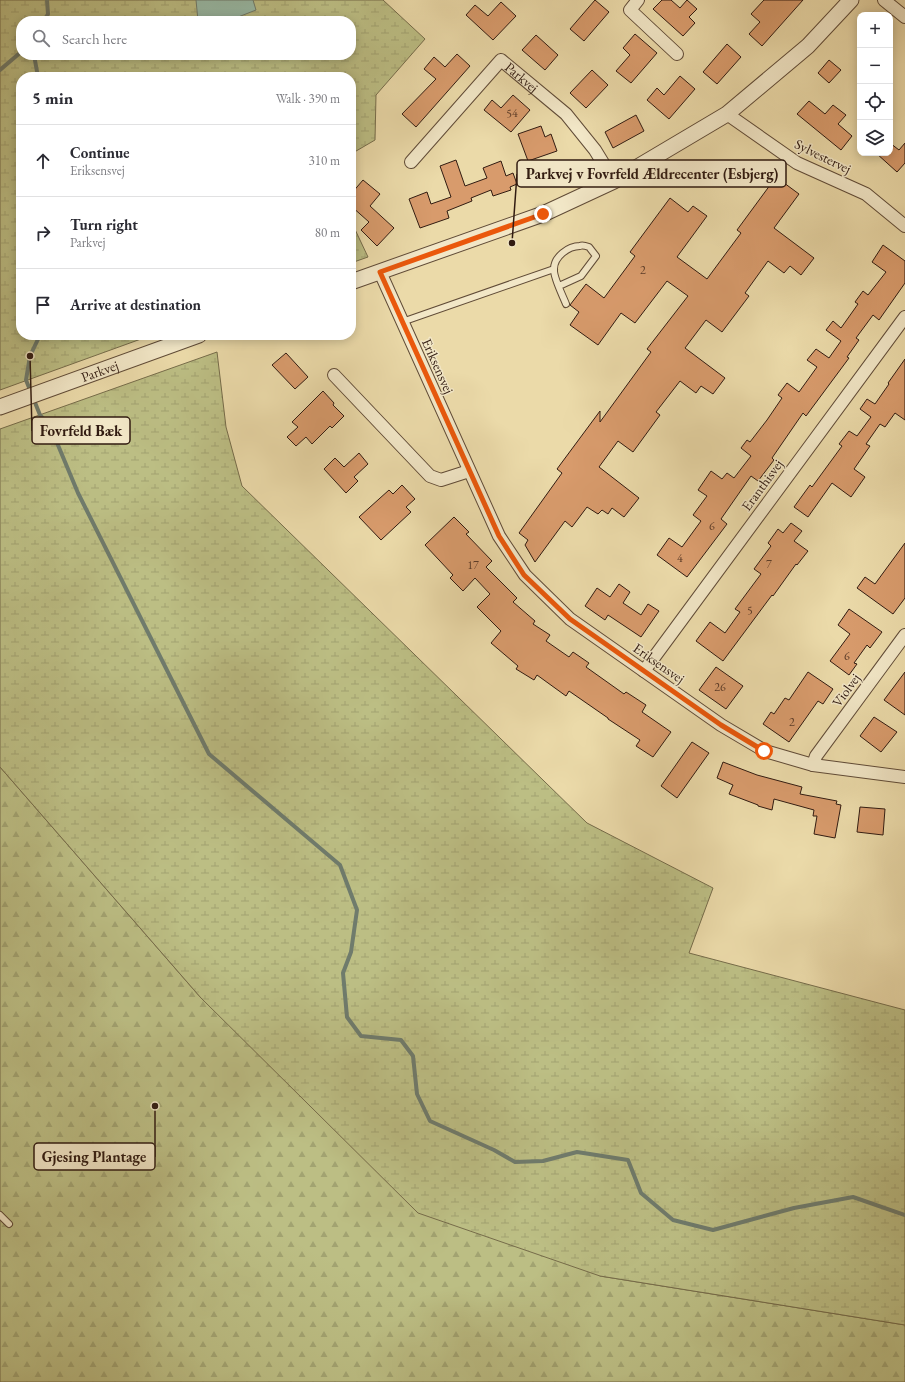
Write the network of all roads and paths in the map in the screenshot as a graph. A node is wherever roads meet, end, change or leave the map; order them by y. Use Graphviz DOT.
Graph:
graph roads {
  1 [pos="638,0"];
  2 [pos="851,0"];
  3 [pos="884,0"];
  4 [pos="905,17"];
  5 [pos="677,54"];
  6 [pos="727,114"];
  7 [pos="411,162"];
  8 [pos="614,181"];
  9 [pos="905,226"];
  10 [pos="554,269"];
  11 [pos="380,272"];
  12 [pos="356,280"];
  13 [pos="558,286"];
  14 [pos="566,304"];
  15 [pos="905,317"];
  16 [pos="402,322"];
  17 [pos="185,340"];
  18 [pos="334,375"];
  19 [pos="6,405"];
  20 [pos="469,471"];
  21 [pos="905,635"];
  22 [pos="644,671"];
  23 [pos="813,765"];
  24 [pos="905,777"];
  25 [pos="0,1215"];
  26 [pos="9,1224"];
  1 -- 5 [label="street"];
  2 -- 6 [label="street"];
  3 -- 4 [label="street"];
  6 -- 8 [label="street"];
  6 -- 9 [label="street, Sylvestervej"];
  7 -- 8 [label="street, Parkvej"];
  8 -- 11 [label="street"];
  10 -- 13 [label="lane"];
  10 -- 13 [label="lane"];
  10 -- 16 [label="lane"];
  11 -- 12 [label="street"];
  11 -- 16 [label="street, Eriksensvej"];
  13 -- 14 [label="lane"];
  15 -- 22 [label="street, Eranthisvej"];
  16 -- 20 [label="street, Eriksensvej"];
  17 -- 19 [label="street, Parkvej"];
  18 -- 20 [label="street"];
  20 -- 22 [label="street, Eriksensvej"];
  21 -- 23 [label="street, Violvej"];
  22 -- 23 [label="street, Eriksensvej"];
  23 -- 24 [label="street, Eriksensvej"];
  25 -- 26 [label="lane"];
}
